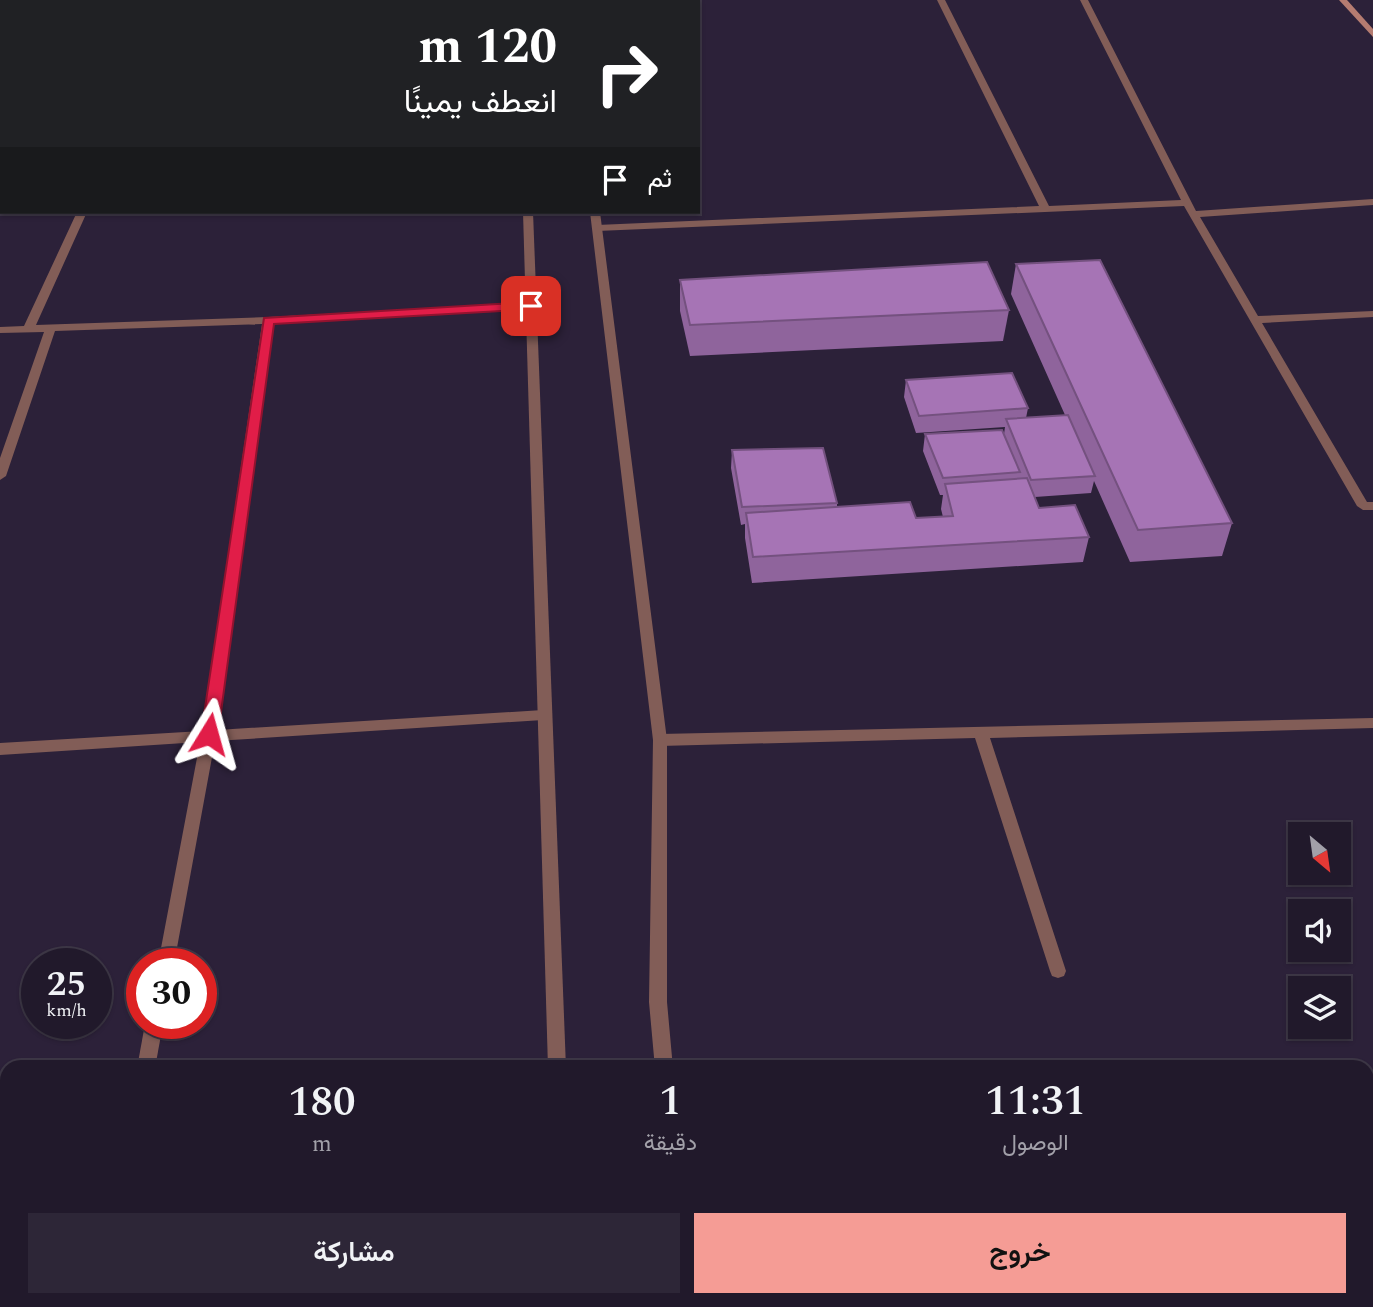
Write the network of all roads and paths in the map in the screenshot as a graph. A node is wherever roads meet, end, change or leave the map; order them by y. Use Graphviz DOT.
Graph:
graph roads {
  1 [pos="942,0"];
  2 [pos="1084,0"];
  3 [pos="1343,0"];
  4 [pos="1373,34"];
  5 [pos="1373,202"];
  6 [pos="1045,208"];
  7 [pos="1190,209"];
  8 [pos="81,214"];
  9 [pos="528,214"];
  10 [pos="595,214"];
  11 [pos="597,228"];
  12 [pos="531,306"];
  13 [pos="1373,314"];
  14 [pos="268,320"];
  15 [pos="1254,320"];
  16 [pos="51,327"];
  17 [pos="29,328"];
  18 [pos="0,330"];
  19 [pos="0,476"];
  20 [pos="1373,506"];
  21 [pos="543,715"];
  22 [pos="1373,723"];
  23 [pos="981,733"];
  24 [pos="209,734"];
  25 [pos="660,740"];
  26 [pos="0,749"];
  27 [pos="169,948"];
  28 [pos="1058,971"];
  29 [pos="152,1039"];
  30 [pos="148,1060"];
  31 [pos="557,1060"];
  32 [pos="663,1060"];
  1 -- 6 [label="street"];
  2 -- 7 [label="street"];
  3 -- 4 [label="main road"];
  5 -- 7 [label="street"];
  6 -- 7 [label="street"];
  6 -- 11 [label="street"];
  7 -- 15 [label="street"];
  8 -- 17 [label="street"];
  9 -- 12 [label="street"];
  10 -- 11 [label="street"];
  11 -- 25 [label="street"];
  12 -- 14 [label="street"];
  12 -- 21 [label="street"];
  13 -- 15 [label="street"];
  14 -- 16 [label="street"];
  14 -- 24 [label="street"];
  15 -- 20 [label="street"];
  16 -- 17 [label="street"];
  16 -- 19 [label="street"];
  17 -- 18 [label="street"];
  21 -- 24 [label="street"];
  21 -- 31 [label="street"];
  22 -- 23 [label="street"];
  23 -- 25 [label="street"];
  23 -- 28 [label="street"];
  24 -- 26 [label="street"];
  24 -- 27 [label="street"];
  25 -- 32 [label="street"];
  29 -- 30 [label="street"];
}
